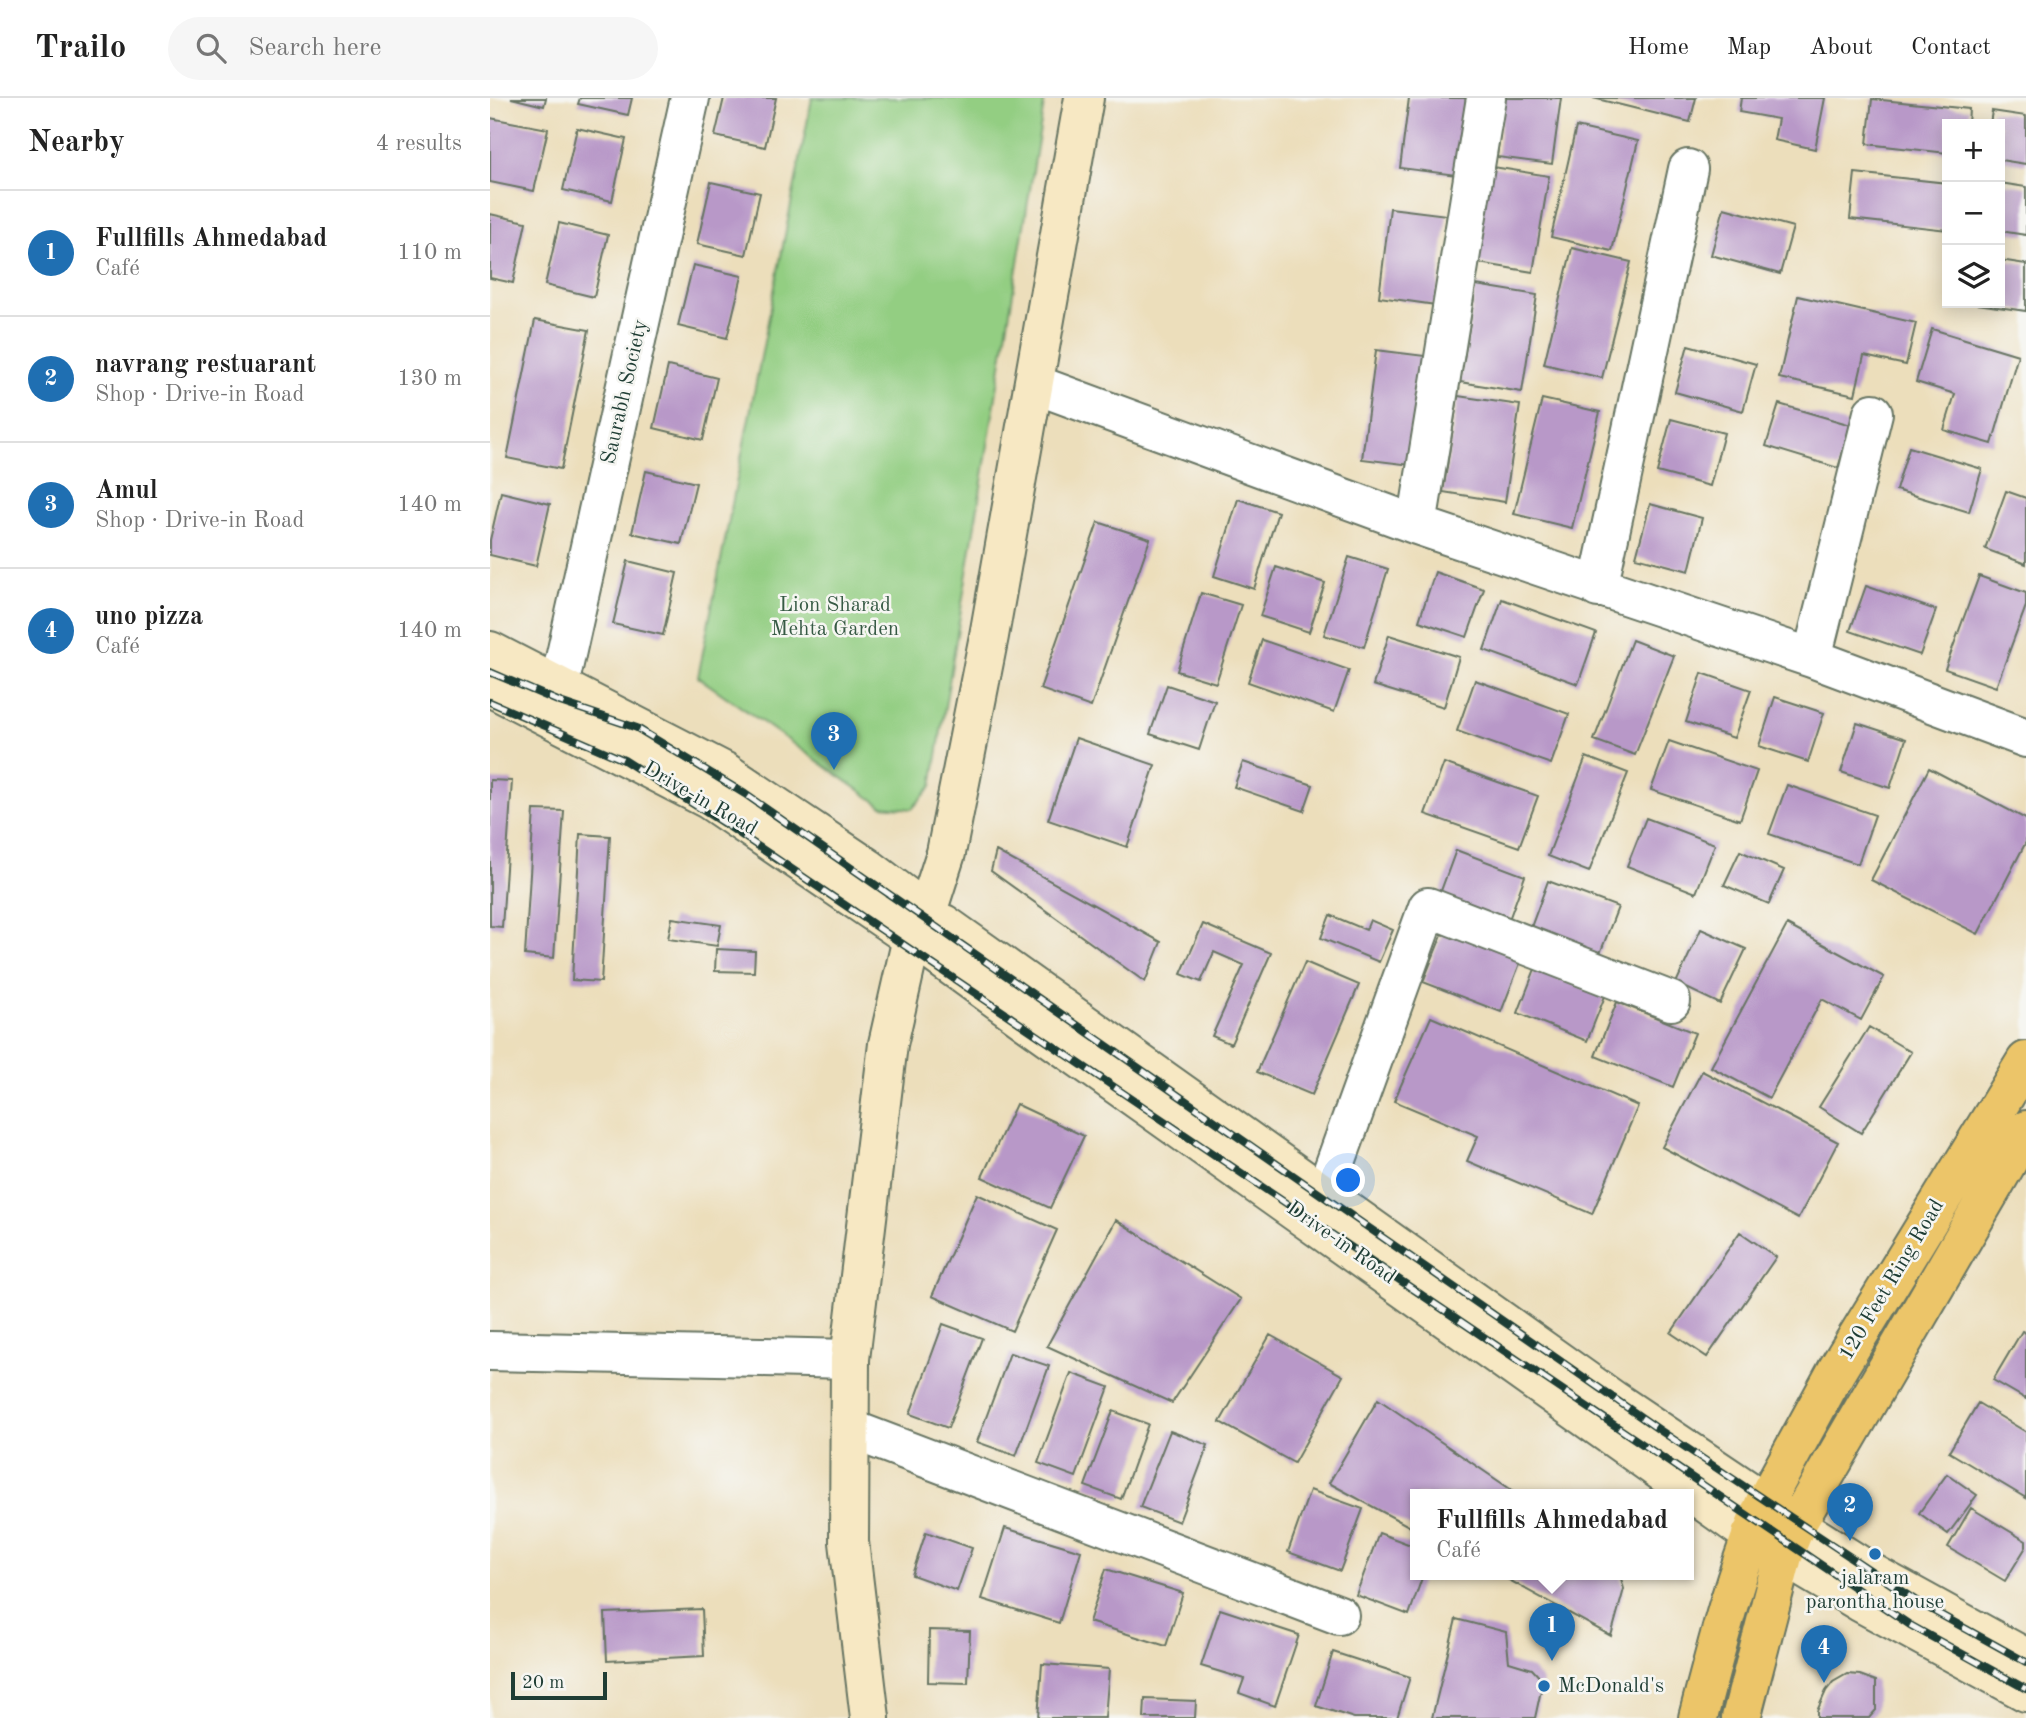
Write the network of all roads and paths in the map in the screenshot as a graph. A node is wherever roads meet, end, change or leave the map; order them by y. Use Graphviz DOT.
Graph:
graph roads {
  1 [pos="690,98"];
  2 [pos="1084,98"];
  3 [pos="1486,98"];
  4 [pos="1688,169"];
  5 [pos="1034,384"];
  6 [pos="1872,413"];
  7 [pos="1417,525"];
  8 [pos="1598,588"];
  9 [pos="490,651"];
  10 [pos="1812,658"];
  11 [pos="559,686"];
  12 [pos="490,687"];
  13 [pos="2024,732"];
  14 [pos="921,926"];
  15 [pos="1671,1002"];
  16 [pos="2026,1061"];
  17 [pos="2026,1130"];
  18 [pos="1324,1195"];
  19 [pos="490,1351"];
  20 [pos="850,1359"];
  21 [pos="850,1429"];
  22 [pos="1758,1518"];
  23 [pos="1789,1540"];
  24 [pos="1339,1615"];
  25 [pos="2026,1658"];
  26 [pos="2026,1692"];
  27 [pos="870,1718"];
  28 [pos="1698,1718"];
  29 [pos="1741,1718"];
  1 -- 11 [label="street, Saurabh Society"];
  2 -- 5 [label="main road"];
  3 -- 7 [label="street"];
  4 -- 8 [label="street"];
  5 -- 7 [label="street"];
  5 -- 14 [label="main road"];
  6 -- 10 [label="street"];
  7 -- 8 [label="street"];
  8 -- 10 [label="street"];
  9 -- 11 [label="main road"];
  10 -- 13 [label="street"];
  11 -- 14 [label="main road"];
  12 -- 14 [label="main road, Drive-in Road"];
  14 -- 18 [label="main road"];
  14 -- 20 [label="main road"];
  14 -- 22 [label="main road, Drive-in Road"];
  15 -- 18 [label="street"];
  16 -- 22 [label="main road, 120 Feet Ring Road"];
  17 -- 23 [label="main road, 120 Feet Ring Road"];
  18 -- 22 [label="main road"];
  19 -- 20 [label="street"];
  20 -- 21 [label="main road"];
  21 -- 24 [label="street"];
  21 -- 27 [label="main road"];
  22 -- 23 [label="main road"];
  22 -- 28 [label="main road, 120 Feet Ring Road"];
  23 -- 25 [label="main road"];
  23 -- 26 [label="main road"];
  23 -- 29 [label="main road, 120 Feet Ring Road"];
}
